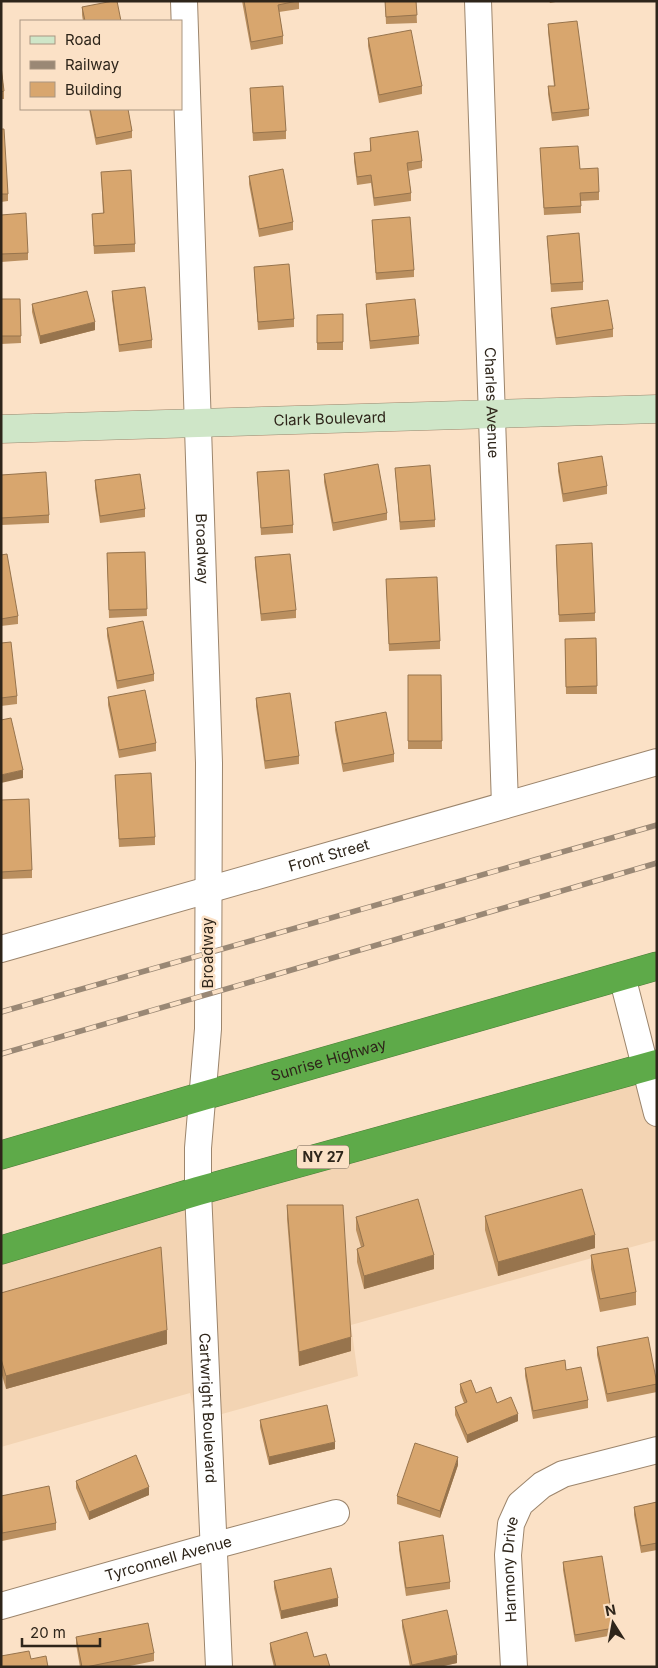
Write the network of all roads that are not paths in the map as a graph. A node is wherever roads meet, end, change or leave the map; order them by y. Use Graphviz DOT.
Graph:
graph roads {
  1 [pos="184,1"];
  2 [pos="478,1"];
  3 [pos="657,409"];
  4 [pos="492,414"];
  5 [pos="198,423"];
  6 [pos="1,429"];
  7 [pos="657,762"];
  8 [pos="505,805"];
  9 [pos="209,890"];
  10 [pos="1,949"];
  11 [pos="657,966"];
  12 [pos="622,976"];
  13 [pos="651,1066"];
  14 [pos="203,1096"];
  15 [pos="657,1113"];
  16 [pos="198,1148"];
  17 [pos="1,1155"];
  18 [pos="198,1191"];
  19 [pos="1,1250"];
  20 [pos="657,1450"];
  21 [pos="336,1514"];
  22 [pos="213,1546"];
  23 [pos="1,1606"];
  24 [pos="219,1667"];
  25 [pos="514,1667"];
  1 -- 5 [label="street, Broadway"];
  2 -- 4 [label="street, Charles Avenue"];
  3 -- 4 [label="street, Clark Boulevard"];
  4 -- 5 [label="street, Clark Boulevard"];
  4 -- 8 [label="street, Charles Avenue"];
  5 -- 6 [label="street, Clark Boulevard"];
  5 -- 9 [label="street, Broadway"];
  7 -- 8 [label="street, Front Street"];
  8 -- 9 [label="street, Front Street"];
  9 -- 10 [label="street, Front Street"];
  9 -- 14 [label="street, Broadway"];
  11 -- 12 [label="highway, Sunrise Highway"];
  12 -- 13 [label="street"];
  12 -- 14 [label="highway, Sunrise Highway"];
  13 -- 15 [label="street"];
  13 -- 18 [label="highway, NY 27"];
  14 -- 16 [label="street, Broadway"];
  14 -- 17 [label="highway, Sunrise Highway"];
  16 -- 18 [label="street, Cartwright Boulevard"];
  18 -- 19 [label="highway, NY 27"];
  18 -- 22 [label="street, Cartwright Boulevard"];
  20 -- 25 [label="street, Harmony Drive"];
  21 -- 22 [label="street, Tyrconnell Avenue"];
  22 -- 23 [label="street, Tyrconnell Avenue"];
  22 -- 24 [label="street, Cartwright Boulevard"];
}
